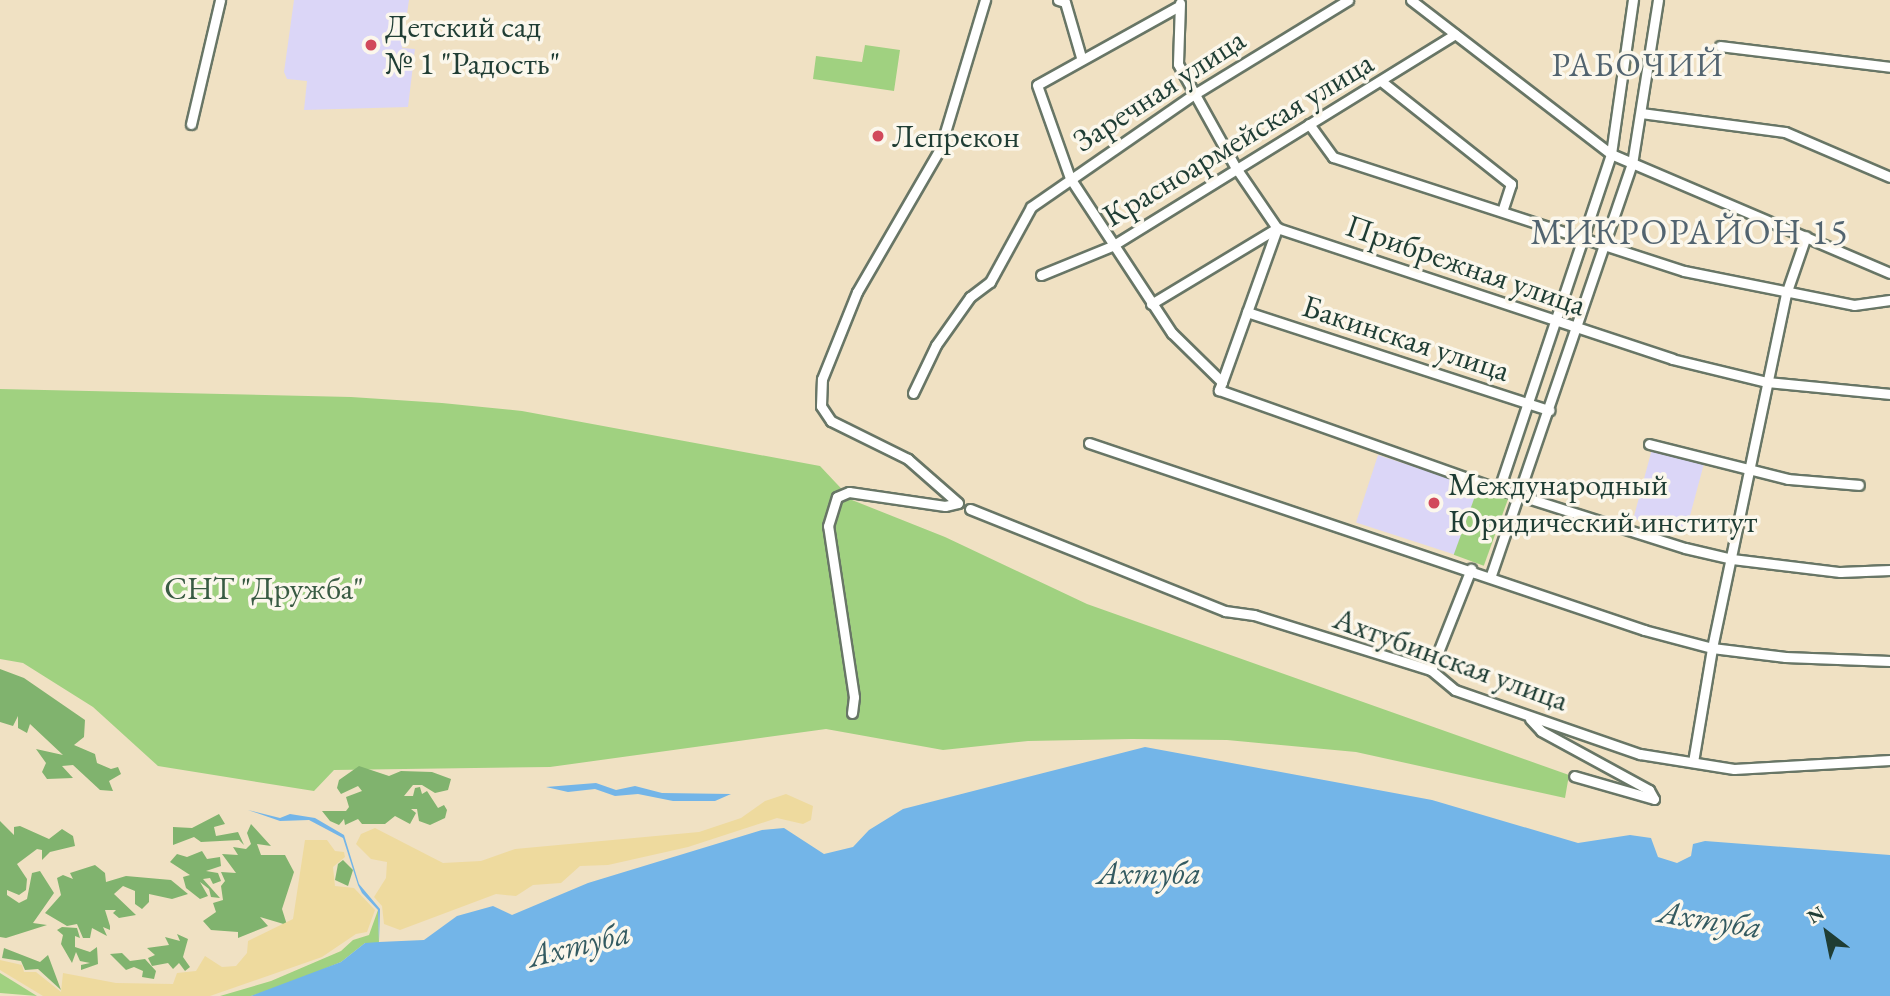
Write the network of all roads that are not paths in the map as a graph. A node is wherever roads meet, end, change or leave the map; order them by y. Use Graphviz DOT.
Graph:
graph roads {
  1 [pos="220,0"];
  2 [pos="985,0"];
  3 [pos="1058,0"];
  4 [pos="1348,0"];
  5 [pos="1411,0"];
  6 [pos="1633,0"];
  7 [pos="1658,0"];
  8 [pos="1180,3"];
  9 [pos="1455,34"];
  10 [pos="1720,46"];
  11 [pos="1081,57"];
  12 [pos="1890,67"];
  13 [pos="1381,81"];
  14 [pos="1193,95"];
  15 [pos="1641,113"];
  16 [pos="191,124"];
  17 [pos="1309,124"];
  18 [pos="1611,154"];
  19 [pos="1632,164"];
  20 [pos="1236,168"];
  21 [pos="1890,177"];
  22 [pos="1070,178"];
  23 [pos="1503,209"];
  24 [pos="1277,228"];
  25 [pos="1806,236"];
  26 [pos="1584,238"];
  27 [pos="1604,245"];
  28 [pos="1112,246"];
  29 [pos="1890,273"];
  30 [pos="1041,275"];
  31 [pos="1786,294"];
  32 [pos="1890,300"];
  33 [pos="1151,304"];
  34 [pos="1247,312"];
  35 [pos="1556,321"];
  36 [pos="1576,328"];
  37 [pos="1222,382"];
  38 [pos="1767,382"];
  39 [pos="913,393"];
  40 [pos="1890,394"];
  41 [pos="1529,404"];
  42 [pos="1549,410"];
  43 [pos="1090,443"];
  44 [pos="1648,444"];
  45 [pos="1749,472"];
  46 [pos="1859,485"];
  47 [pos="1499,489"];
  48 [pos="1519,495"];
  49 [pos="970,509"];
  50 [pos="1732,559"];
  51 [pos="1471,569"];
  52 [pos="1890,570"];
  53 [pos="1491,575"];
  54 [pos="1712,648"];
  55 [pos="1890,661"];
  56 [pos="1431,670"];
  57 [pos="852,713"];
  58 [pos="1529,718"];
  59 [pos="1890,760"];
  60 [pos="1693,762"];
  61 [pos="1574,776"];
  1 -- 16 [label="street"];
  2 -- 57 [label="street"];
  3 -- 11 [label="street"];
  4 -- 14 [label="street, Заречная улица"];
  5 -- 9 [label="street"];
  6 -- 18 [label="street"];
  7 -- 15 [label="street"];
  8 -- 11 [label="street"];
  8 -- 14 [label="street"];
  9 -- 13 [label="street, Красноармейская улица"];
  9 -- 18 [label="street"];
  10 -- 12 [label="street"];
  11 -- 22 [label="street"];
  13 -- 17 [label="street, Красноармейская улица"];
  13 -- 23 [label="street"];
  14 -- 20 [label="street"];
  14 -- 22 [label="street, Заречная улица"];
  15 -- 19 [label="street"];
  15 -- 21 [label="street"];
  17 -- 20 [label="street, Красноармейская улица"];
  17 -- 23 [label="street"];
  18 -- 19 [label="street"];
  18 -- 26 [label="street"];
  19 -- 25 [label="street"];
  19 -- 27 [label="street"];
  20 -- 24 [label="street"];
  20 -- 28 [label="street, Красноармейская улица"];
  22 -- 28 [label="street"];
  22 -- 39 [label="street, Заречная улица"];
  23 -- 26 [label="street"];
  24 -- 33 [label="street"];
  24 -- 34 [label="street"];
  24 -- 35 [label="street, Прибрежная улица"];
  25 -- 29 [label="street"];
  25 -- 31 [label="street"];
  26 -- 27 [label="street"];
  26 -- 35 [label="street"];
  27 -- 31 [label="street"];
  27 -- 36 [label="street"];
  28 -- 30 [label="street, Красноармейская улица"];
  28 -- 33 [label="street"];
  31 -- 32 [label="street"];
  31 -- 38 [label="street"];
  33 -- 37 [label="street"];
  34 -- 37 [label="street"];
  34 -- 41 [label="street, Бакинская улица"];
  35 -- 36 [label="street, Прибрежная улица"];
  35 -- 41 [label="street"];
  36 -- 38 [label="street, Прибрежная улица"];
  36 -- 42 [label="street"];
  37 -- 47 [label="street"];
  38 -- 40 [label="street, Прибрежная улица"];
  38 -- 45 [label="street"];
  41 -- 42 [label="street, Бакинская улица"];
  41 -- 47 [label="street"];
  42 -- 48 [label="street"];
  43 -- 51 [label="street"];
  44 -- 45 [label="street"];
  45 -- 46 [label="street"];
  45 -- 50 [label="street"];
  47 -- 48 [label="street"];
  48 -- 50 [label="street"];
  48 -- 53 [label="street"];
  49 -- 56 [label="street, Ахтубинская улица"];
  50 -- 52 [label="street"];
  50 -- 54 [label="street"];
  51 -- 53 [label="street"];
  51 -- 56 [label="street"];
  53 -- 54 [label="street"];
  54 -- 55 [label="street"];
  54 -- 60 [label="street"];
  56 -- 58 [label="street, Ахтубинская улица"];
  58 -- 60 [label="street, Ахтубинская улица"];
  58 -- 61 [label="street"];
  59 -- 60 [label="street, Ахтубинская улица"];
}
